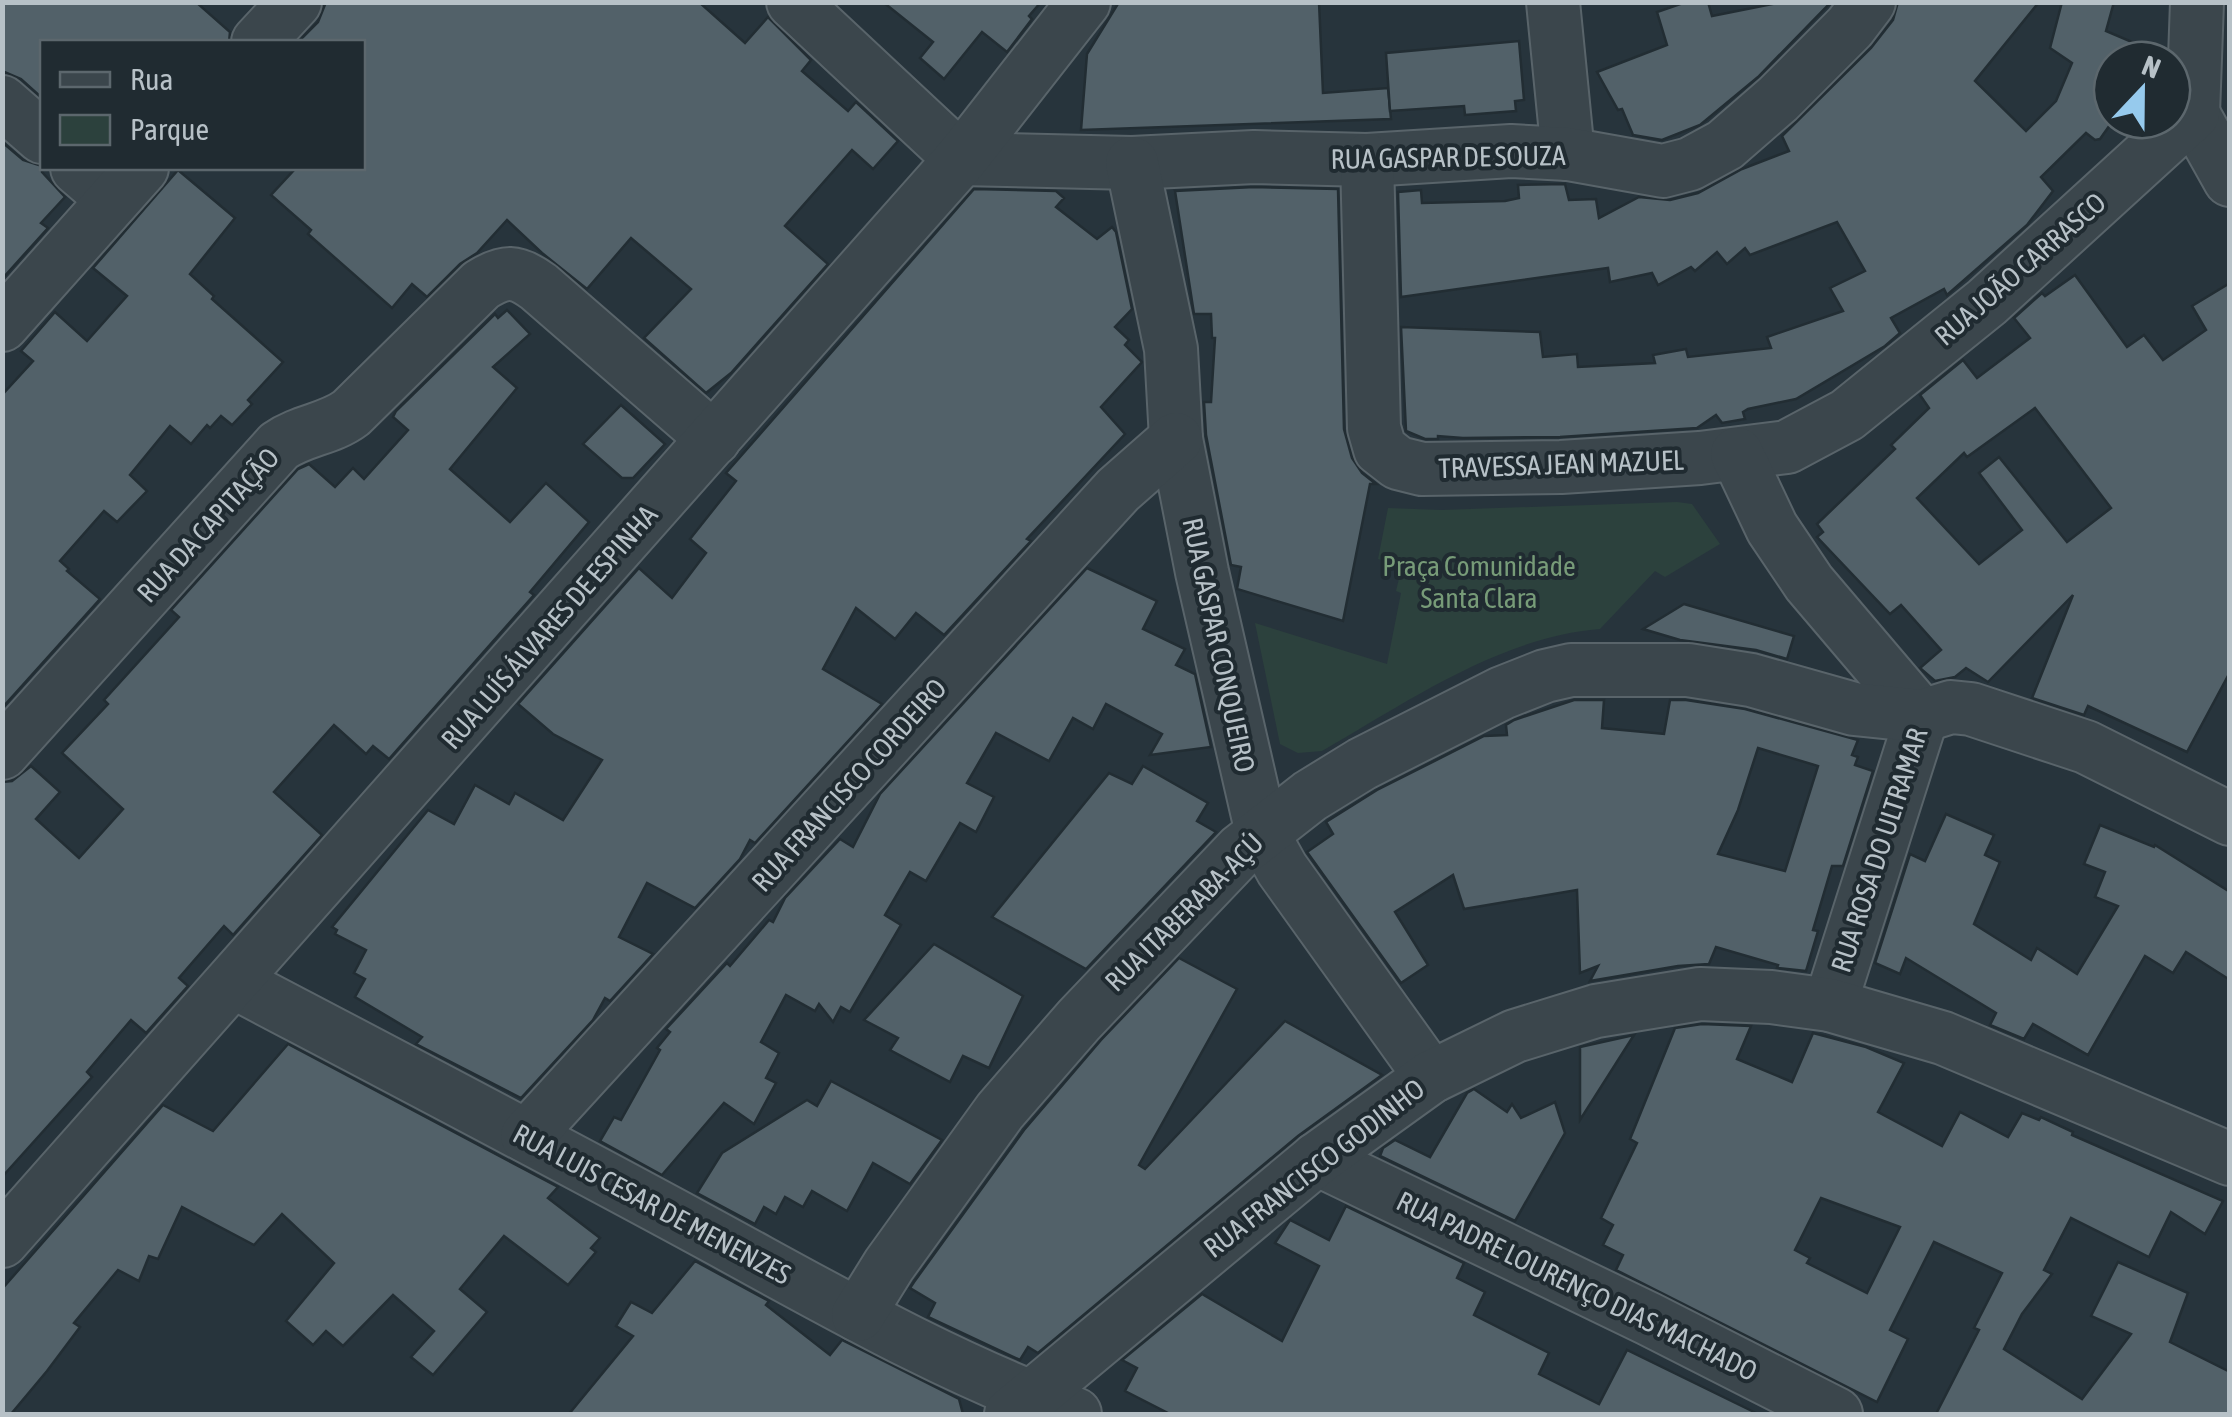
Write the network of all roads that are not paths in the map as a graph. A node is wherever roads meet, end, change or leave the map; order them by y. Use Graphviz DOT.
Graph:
graph roads {
  1 [pos="295,2"];
  2 [pos="794,2"];
  3 [pos="1084,2"];
  4 [pos="1553,2"];
  5 [pos="1869,2"];
  6 [pos="2197,2"];
  7 [pos="260,40"];
  8 [pos="2,102"];
  9 [pos="2193,114"];
  10 [pos="40,135"];
  11 [pos="1568,154"];
  12 [pos="960,159"];
  13 [pos="1367,160"];
  14 [pos="1132,163"];
  15 [pos="111,178"];
  16 [pos="2230,180"];
  17 [pos="2,325"];
  18 [pos="714,439"];
  19 [pos="1176,440"];
  20 [pos="1737,454"];
  21 [pos="1922,716"];
  22 [pos="2,753"];
  23 [pos="2230,819"];
  24 [pos="1262,833"];
  25 [pos="234,982"];
  26 [pos="1830,1005"];
  27 [pos="1431,1077"];
  28 [pos="527,1136"];
  29 [pos="1318,1159"];
  30 [pos="2230,1159"];
  31 [pos="2,1241"];
  32 [pos="858,1314"];
  33 [pos="1039,1409"];
  34 [pos="1836,1414"];
  1 -- 7 [label="street"];
  2 -- 12 [label="street"];
  3 -- 12 [label="street, RUA LUÍS ÁLVARES DE ESPINHA"];
  4 -- 11 [label="street"];
  5 -- 11 [label="street, RUA GASPAR DE SOUZA"];
  6 -- 9 [label="street"];
  8 -- 10 [label="street"];
  9 -- 16 [label="street"];
  9 -- 20 [label="street, RUA JOÃO CARRASCO"];
  11 -- 13 [label="street, RUA GASPAR DE SOUZA"];
  12 -- 14 [label="street, RUA GASPAR DE SOUZA"];
  12 -- 18 [label="street, RUA LUÍS ÁLVARES DE ESPINHA"];
  13 -- 14 [label="street, RUA GASPAR DE SOUZA"];
  13 -- 20 [label="street, TRAVESSA JEAN MAZUEL"];
  14 -- 19 [label="street, RUA GASPAR CONQUEIRO"];
  15 -- 17 [label="street"];
  18 -- 22 [label="street, RUA DA CAPITAÇÃO"];
  18 -- 25 [label="street, RUA LUÍS ÁLVARES DE ESPINHA"];
  19 -- 24 [label="street, RUA GASPAR CONQUEIRO"];
  19 -- 28 [label="street, RUA FRANCISCO CORDEIRO"];
  20 -- 21 [label="street, RUA ROSA DO ULTRAMAR"];
  21 -- 23 [label="street, RUA ITABERABA-AÇÚ"];
  21 -- 24 [label="street, RUA ITABERABA-AÇÚ"];
  21 -- 26 [label="street, RUA ROSA DO ULTRAMAR"];
  24 -- 27 [label="street, RUA GASPAR CONQUEIRO"];
  24 -- 32 [label="street, RUA ITABERABA-AÇÚ"];
  25 -- 28 [label="street, RUA LUIS CESAR DE MENENZES"];
  25 -- 31 [label="street, RUA LUÍS ÁLVARES DE ESPINHA"];
  26 -- 27 [label="street, RUA FRANCISCO GODINHO"];
  26 -- 30 [label="street, RUA FRANCISCO GODINHO"];
  27 -- 29 [label="street, RUA FRANCISCO GODINHO"];
  28 -- 32 [label="street, RUA LUIS CESAR DE MENENZES"];
  29 -- 33 [label="street, RUA FRANCISCO GODINHO"];
  29 -- 34 [label="street, RUA PADRE LOURENÇO DIAS MACHADO"];
  32 -- 33 [label="street, RUA LUIS CESAR DE MENENZES"];
}
